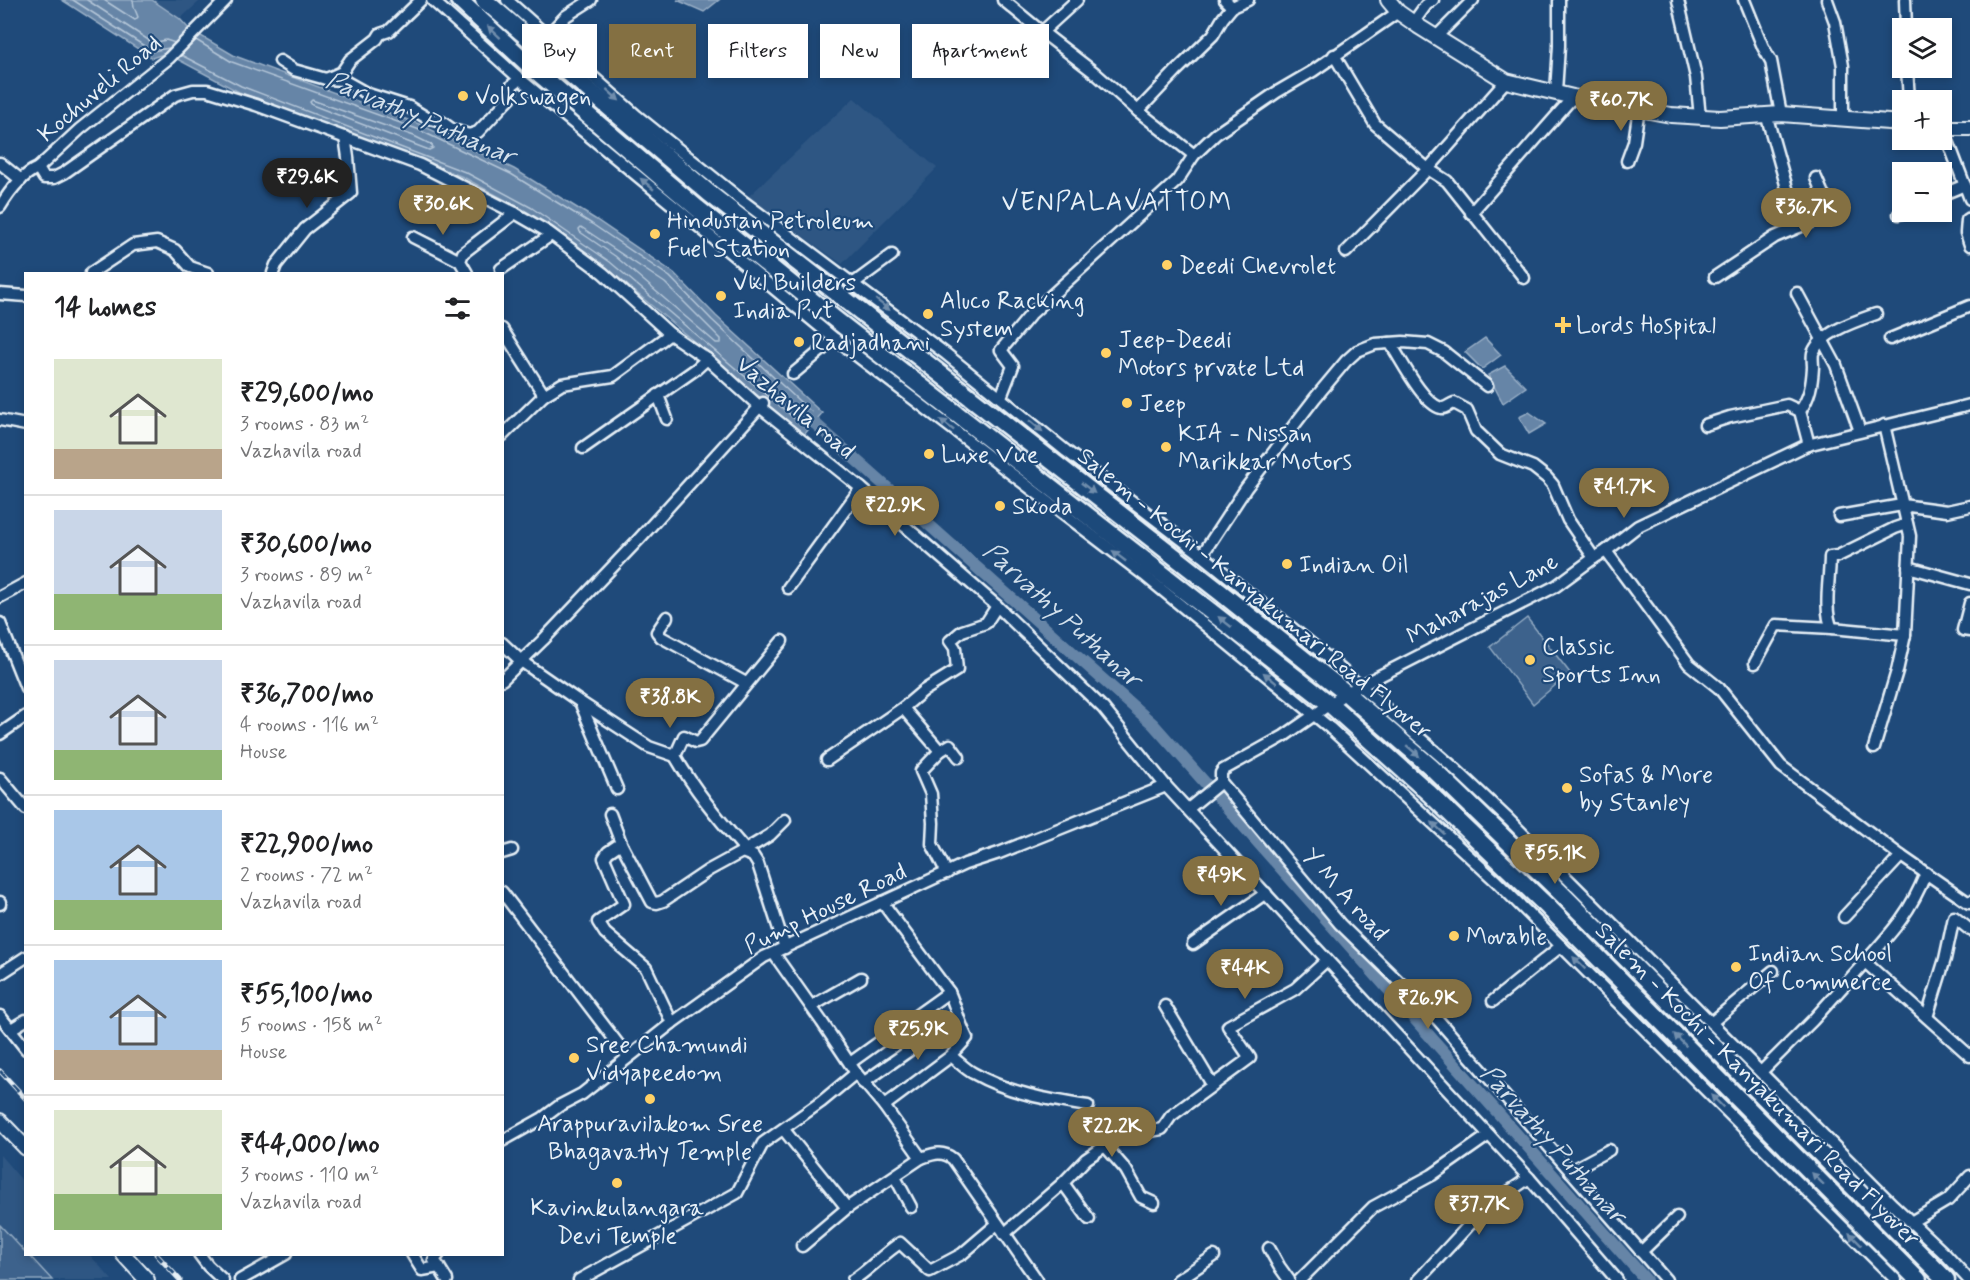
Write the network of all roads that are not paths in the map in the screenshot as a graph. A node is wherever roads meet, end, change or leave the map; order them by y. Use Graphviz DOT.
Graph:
graph roads {
  1 [pos="226,0"];
  2 [pos="421,0"];
  3 [pos="432,0"];
  4 [pos="459,0"];
  5 [pos="484,0"];
  6 [pos="507,0"];
  7 [pos="591,0"];
  8 [pos="1003,0"];
  9 [pos="1077,0"];
  10 [pos="1248,0"];
  11 [pos="1388,0"];
  12 [pos="1433,0"];
  13 [pos="1473,0"];
  14 [pos="1559,0"];
  15 [pos="1678,0"];
  16 [pos="1744,0"];
  17 [pos="1827,0"];
  18 [pos="1905,0"];
  19 [pos="1229,4"];
  20 [pos="1398,12"];
  21 [pos="1906,18"];
  22 [pos="1413,23"];
  23 [pos="534,24"];
  24 [pos="558,24"];
  25 [pos="1032,24"];
  26 [pos="1049,26"];
  27 [pos="1049,37"];
  28 [pos="1436,37"];
  29 [pos="1334,55"];
  30 [pos="280,61"];
  31 [pos="594,78"];
  32 [pos="326,79"];
  33 [pos="520,79"];
  34 [pos="1506,81"];
  35 [pos="1556,92"];
  36 [pos="1574,97"];
  37 [pos="1639,108"];
  38 [pos="1138,111"];
  39 [pos="1766,114"];
  40 [pos="1781,114"];
  41 [pos="1700,117"];
  42 [pos="1843,118"];
  43 [pos="1892,122"];
  44 [pos="1952,128"];
  45 [pos="1970,128"];
  46 [pos="345,138"];
  47 [pos="1951,150"];
  48 [pos="1194,155"];
  49 [pos="1628,161"];
  50 [pos="0,163"];
  51 [pos="38,168"];
  52 [pos="1428,169"];
  53 [pos="1816,178"];
  54 [pos="21,180"];
  55 [pos="1965,185"];
  56 [pos="1952,190"];
  57 [pos="1970,199"];
  58 [pos="0,207"];
  59 [pos="515,213"];
  60 [pos="1471,213"];
  61 [pos="1970,218"];
  62 [pos="1798,227"];
  63 [pos="551,235"];
  64 [pos="413,237"];
  65 [pos="1970,244"];
  66 [pos="1346,252"];
  67 [pos="892,255"];
  68 [pos="460,261"];
  69 [pos="501,269"];
  70 [pos="92,272"];
  71 [pos="205,272"];
  72 [pos="272,272"];
  73 [pos="466,272"];
  74 [pos="1715,277"];
  75 [pos="1524,278"];
  76 [pos="854,283"];
  77 [pos="1797,293"];
  78 [pos="0,294"];
  79 [pos="24,296"];
  80 [pos="1970,306"];
  81 [pos="1875,314"];
  82 [pos="504,332"];
  83 [pos="670,334"];
  84 [pos="835,339"];
  85 [pos="1890,339"];
  86 [pos="1822,340"];
  87 [pos="1390,343"];
  88 [pos="707,359"];
  89 [pos="793,374"];
  90 [pos="1487,386"];
  91 [pos="544,395"];
  92 [pos="658,395"];
  93 [pos="1001,397"];
  94 [pos="761,405"];
  95 [pos="1970,405"];
  96 [pos="1800,411"];
  97 [pos="667,419"];
  98 [pos="0,420"];
  99 [pos="24,425"];
  100 [pos="1706,425"];
  101 [pos="1884,425"];
  102 [pos="1860,431"];
  103 [pos="504,434"];
  104 [pos="1809,445"];
  105 [pos="583,448"];
  106 [pos="861,488"];
  107 [pos="1902,505"];
  108 [pos="1970,506"];
  109 [pos="1839,516"];
  110 [pos="1907,524"];
  111 [pos="1606,551"];
  112 [pos="1202,555"];
  113 [pos="1594,558"];
  114 [pos="1908,567"];
  115 [pos="24,584"];
  116 [pos="1970,584"];
  117 [pos="788,588"];
  118 [pos="0,597"];
  119 [pos="1970,603"];
  120 [pos="997,606"];
  121 [pos="667,617"];
  122 [pos="0,622"];
  123 [pos="1832,628"];
  124 [pos="1970,632"];
  125 [pos="1905,635"];
  126 [pos="782,641"];
  127 [pos="504,645"];
  128 [pos="521,661"];
  129 [pos="1755,663"];
  130 [pos="504,678"];
  131 [pos="24,683"];
  132 [pos="746,683"];
  133 [pos="1352,690"];
  134 [pos="580,702"];
  135 [pos="1331,705"];
  136 [pos="903,708"];
  137 [pos="1315,716"];
  138 [pos="24,717"];
  139 [pos="0,734"];
  140 [pos="1874,748"];
  141 [pos="940,751"];
  142 [pos="675,756"];
  143 [pos="959,757"];
  144 [pos="827,760"];
  145 [pos="0,778"];
  146 [pos="1221,778"];
  147 [pos="1166,786"];
  148 [pos="617,789"];
  149 [pos="24,807"];
  150 [pos="1188,809"];
  151 [pos="610,814"];
  152 [pos="785,820"];
  153 [pos="621,843"];
  154 [pos="742,852"];
  155 [pos="1901,856"];
  156 [pos="947,873"];
  157 [pos="1926,873"];
  158 [pos="1266,893"];
  159 [pos="882,902"];
  160 [pos="1969,902"];
  161 [pos="506,906"];
  162 [pos="1844,916"];
  163 [pos="1954,917"];
  164 [pos="1970,930"];
  165 [pos="1193,944"];
  166 [pos="1561,946"];
  167 [pos="785,948"];
  168 [pos="774,954"];
  169 [pos="24,958"];
  170 [pos="1327,960"];
  171 [pos="1865,962"];
  172 [pos="1773,971"];
  173 [pos="0,974"];
  174 [pos="861,978"];
  175 [pos="949,992"];
  176 [pos="1493,1001"];
  177 [pos="812,1006"];
  178 [pos="1166,1006"];
  179 [pos="0,1016"];
  180 [pos="957,1017"];
  181 [pos="1927,1017"];
  182 [pos="24,1021"];
  183 [pos="672,1023"];
  184 [pos="1712,1023"];
  185 [pos="11,1029"];
  186 [pos="24,1046"];
  187 [pos="951,1056"];
  188 [pos="1970,1056"];
  189 [pos="628,1057"];
  190 [pos="853,1068"];
  191 [pos="1761,1072"];
  192 [pos="863,1083"];
  193 [pos="1214,1086"];
  194 [pos="884,1106"];
  195 [pos="1088,1106"];
  196 [pos="0,1121"];
  197 [pos="784,1130"];
  198 [pos="1489,1135"];
  199 [pos="504,1140"];
  200 [pos="24,1146"];
  201 [pos="1105,1146"];
  202 [pos="1609,1150"];
  203 [pos="921,1158"];
  204 [pos="1570,1171"];
  205 [pos="1970,1176"];
  206 [pos="895,1177"];
  207 [pos="1529,1178"];
  208 [pos="1063,1183"];
  209 [pos="1154,1203"];
  210 [pos="911,1207"];
  211 [pos="847,1208"];
  212 [pos="1677,1217"];
  213 [pos="1089,1219"];
  214 [pos="1911,1222"];
  215 [pos="997,1224"];
  216 [pos="1004,1234"];
  217 [pos="802,1246"];
  218 [pos="1269,1248"];
  219 [pos="1641,1252"];
  220 [pos="125,1256"];
  221 [pos="200,1256"];
  222 [pos="282,1256"];
  223 [pos="413,1256"];
  224 [pos="437,1256"];
  225 [pos="1214,1256"];
  226 [pos="439,1267"];
  227 [pos="592,1277"];
  228 [pos="1613,1279"];
  229 [pos="147,1280"];
  230 [pos="223,1280"];
  231 [pos="240,1280"];
  232 [pos="447,1280"];
  233 [pos="579,1280"];
  234 [pos="853,1280"];
  235 [pos="1037,1280"];
  236 [pos="1178,1280"];
  237 [pos="1289,1280"];
  238 [pos="1300,1280"];
  239 [pos="1418,1280"];
  240 [pos="1666,1280"];
  241 [pos="1896,1280"];
  242 [pos="1918,1280"];
  243 [pos="1946,1280"];
  244 [pos="1969,1280"];
  1 -- 51 [label="street, Kochuveli Road"];
  2 -- 32 [label="street"];
  3 -- 33 [label="street"];
  135 -- 4 [label="highway, Salem - Kochi - Kanyakumari Road Flyover, one-way"];
  5 -- 133 [label="highway, Salem - Kochi - Kanyakumari Road Flyover, one-way"];
  6 -- 23 [label="street"];
  7 -- 24 [label="street"];
  8 -- 25 [label="street"];
  9 -- 26 [label="street"];
  10 -- 19 [label="street"];
  11 -- 20 [label="main road"];
  12 -- 22 [label="street"];
  13 -- 28 [label="street"];
  14 -- 35 [label="street"];
  15 -- 41 [label="street"];
  16 -- 40 [label="street"];
  17 -- 42 [label="street"];
  18 -- 21 [label="street"];
  19 -- 38 [label="street"];
  20 -- 22 [label="main road"];
  20 -- 29 [label="street"];
  22 -- 28 [label="main road"];
  27 -- 38 [label="street"];
  28 -- 34 [label="main road"];
  29 -- 48 [label="street"];
  29 -- 52 [label="street"];
  30 -- 32 [label="street"];
  31 -- 76 [label="street, one-way"];
  32 -- 33 [label="street"];
  84 -- 33 [label="street, one-way"];
  34 -- 35 [label="main road"];
  34 -- 52 [label="street"];
  35 -- 36 [label="main road"];
  36 -- 37 [label="main road"];
  36 -- 60 [label="street"];
  37 -- 41 [label="main road"];
  37 -- 49 [label="street"];
  38 -- 48 [label="street"];
  39 -- 40 [label="main road"];
  39 -- 41 [label="main road"];
  39 -- 62 [label="street"];
  40 -- 42 [label="main road"];
  42 -- 43 [label="main road"];
  44 -- 45 [label="main road"];
  46 -- 51 [label="street, Vazhavila road"];
  46 -- 59 [label="street, Vazhavila road"];
  46 -- 72 [label="street"];
  47 -- 55 [label="street"];
  48 -- 93 [label="street"];
  50 -- 54 [label="street"];
  51 -- 54 [label="street, Kochuveli Road"];
  52 -- 60 [label="street"];
  52 -- 66 [label="street"];
  53 -- 62 [label="street"];
  54 -- 58 [label="street, Kochuveli Road"];
  55 -- 56 [label="street"];
  55 -- 57 [label="street"];
  59 -- 63 [label="street, Vazhavila road"];
  59 -- 68 [label="street"];
  60 -- 75 [label="street"];
  61 -- 65 [label="street"];
  62 -- 74 [label="street"];
  63 -- 69 [label="street"];
  63 -- 83 [label="street, Vazhavila road"];
  64 -- 68 [label="street"];
  67 -- 76 [label="street"];
  68 -- 73 [label="street"];
  70 -- 71 [label="street"];
  76 -- 93 [label="street, one-way"];
  77 -- 86 [label="street"];
  78 -- 79 [label="street"];
  80 -- 85 [label="street"];
  81 -- 86 [label="street"];
  82 -- 91 [label="street"];
  83 -- 88 [label="street, Vazhavila road"];
  83 -- 91 [label="street"];
  84 -- 89 [label="street"];
  137 -- 84 [label="street, one-way"];
  86 -- 96 [label="street"];
  86 -- 102 [label="street"];
  87 -- 90 [label="street"];
  87 -- 112 [label="street"];
  87 -- 113 [label="street"];
  88 -- 92 [label="street"];
  88 -- 94 [label="street, Vazhavila road"];
  91 -- 103 [label="street"];
  92 -- 97 [label="street"];
  92 -- 105 [label="street"];
  93 -- 112 [label="street, one-way"];
  94 -- 106 [label="street, Vazhavila road"];
  94 -- 128 [label="street"];
  95 -- 101 [label="street, Maharajas Lane"];
  96 -- 100 [label="street"];
  96 -- 104 [label="street"];
  98 -- 99 [label="street"];
  101 -- 102 [label="street, Maharajas Lane"];
  101 -- 107 [label="street"];
  102 -- 104 [label="street, Maharajas Lane"];
  104 -- 111 [label="street, Maharajas Lane"];
  106 -- 117 [label="street"];
  106 -- 120 [label="street, Vazhavila road"];
  107 -- 108 [label="street"];
  107 -- 109 [label="street"];
  107 -- 110 [label="street"];
  110 -- 114 [label="street"];
  110 -- 123 [label="street"];
  111 -- 113 [label="street, Maharajas Lane"];
  111 -- 155 [label="street"];
  112 -- 133 [label="street"];
  113 -- 133 [label="street, Maharajas Lane"];
  114 -- 116 [label="street"];
  114 -- 125 [label="street"];
  115 -- 118 [label="street"];
  119 -- 124 [label="street"];
  120 -- 136 [label="street"];
  120 -- 147 [label="street, Vazhavila road"];
  121 -- 132 [label="street"];
  122 -- 131 [label="street"];
  123 -- 125 [label="street"];
  123 -- 129 [label="street"];
  125 -- 140 [label="street"];
  126 -- 132 [label="street"];
  127 -- 128 [label="street"];
  128 -- 130 [label="street"];
  128 -- 134 [label="street"];
  132 -- 142 [label="street"];
  133 -- 135 [label="street, Maharajas Lane"];
  133 -- 184 [label="street"];
  133 -- 243 [label="highway, Salem - Kochi - Kanyakumari Road Flyover, one-way"];
  134 -- 142 [label="street"];
  134 -- 148 [label="street"];
  135 -- 137 [label="street, Maharajas Lane"];
  242 -- 135 [label="highway, Salem - Kochi - Kanyakumari Road Flyover, one-way"];
  136 -- 141 [label="street"];
  136 -- 144 [label="street"];
  137 -- 146 [label="street, Maharajas Lane"];
  166 -- 137 [label="street, one-way"];
  138 -- 139 [label="street"];
  141 -- 143 [label="street"];
  141 -- 156 [label="street"];
  142 -- 154 [label="street"];
  145 -- 149 [label="street"];
  146 -- 150 [label="street, Maharajas Lane"];
  146 -- 204 [label="street, Y M A road"];
  147 -- 150 [label="street, Vazhavila road"];
  147 -- 156 [label="street, Pump House Road"];
  150 -- 158 [label="street, Vazhavila road"];
  151 -- 153 [label="street"];
  152 -- 154 [label="street"];
  153 -- 154 [label="street"];
  153 -- 183 [label="street"];
  154 -- 167 [label="street"];
  155 -- 157 [label="street"];
  155 -- 162 [label="street"];
  156 -- 159 [label="street, Pump House Road"];
  157 -- 160 [label="street"];
  157 -- 171 [label="street"];
  158 -- 165 [label="street"];
  158 -- 170 [label="street, Vazhavila road"];
  159 -- 167 [label="street, Pump House Road"];
  159 -- 175 [label="street"];
  160 -- 163 [label="street"];
  161 -- 189 [label="street"];
  163 -- 164 [label="street"];
  163 -- 181 [label="street"];
  166 -- 176 [label="street"];
  241 -- 166 [label="street, one-way"];
  167 -- 168 [label="street, Pump House Road"];
  168 -- 177 [label="street"];
  168 -- 183 [label="street, Pump House Road"];
  169 -- 173 [label="street"];
  170 -- 193 [label="street"];
  170 -- 198 [label="street, Vazhavila road"];
  171 -- 181 [label="street"];
  171 -- 191 [label="street"];
  172 -- 184 [label="street"];
  174 -- 177 [label="street"];
  175 -- 180 [label="street"];
  175 -- 190 [label="street"];
  177 -- 190 [label="street"];
  178 -- 193 [label="street"];
  179 -- 185 [label="street"];
  180 -- 187 [label="street"];
  180 -- 192 [label="street"];
  181 -- 188 [label="street"];
  182 -- 185 [label="street"];
  183 -- 189 [label="street, Pump House Road"];
  184 -- 191 [label="street"];
  185 -- 186 [label="street"];
  187 -- 194 [label="street"];
  187 -- 195 [label="street"];
  189 -- 199 [label="street, Pump House Road"];
  190 -- 192 [label="street"];
  190 -- 197 [label="street"];
  191 -- 214 [label="street"];
  192 -- 194 [label="street"];
  193 -- 201 [label="street"];
  194 -- 203 [label="street"];
  196 -- 200 [label="main road"];
  197 -- 211 [label="street"];
  197 -- 227 [label="street"];
  198 -- 207 [label="street, Vazhavila road"];
  198 -- 238 [label="street"];
  201 -- 208 [label="street"];
  201 -- 209 [label="street"];
  202 -- 204 [label="street"];
  203 -- 206 [label="street"];
  203 -- 215 [label="street"];
  204 -- 219 [label="street, Y M A road"];
  205 -- 214 [label="street"];
  206 -- 210 [label="street"];
  206 -- 211 [label="street"];
  207 -- 228 [label="street, Vazhavila road"];
  207 -- 239 [label="street"];
  208 -- 213 [label="street"];
  208 -- 216 [label="street"];
  211 -- 217 [label="street"];
  212 -- 219 [label="street"];
  214 -- 244 [label="street"];
  215 -- 216 [label="street"];
  215 -- 234 [label="street"];
  216 -- 235 [label="street"];
  218 -- 237 [label="street"];
  219 -- 240 [label="street, Y M A road"];
  220 -- 229 [label="main road"];
  221 -- 230 [label="street"];
  222 -- 231 [label="street"];
  223 -- 226 [label="street"];
  224 -- 226 [label="street"];
  225 -- 236 [label="street"];
  226 -- 232 [label="street"];
  227 -- 233 [label="street"];
}
